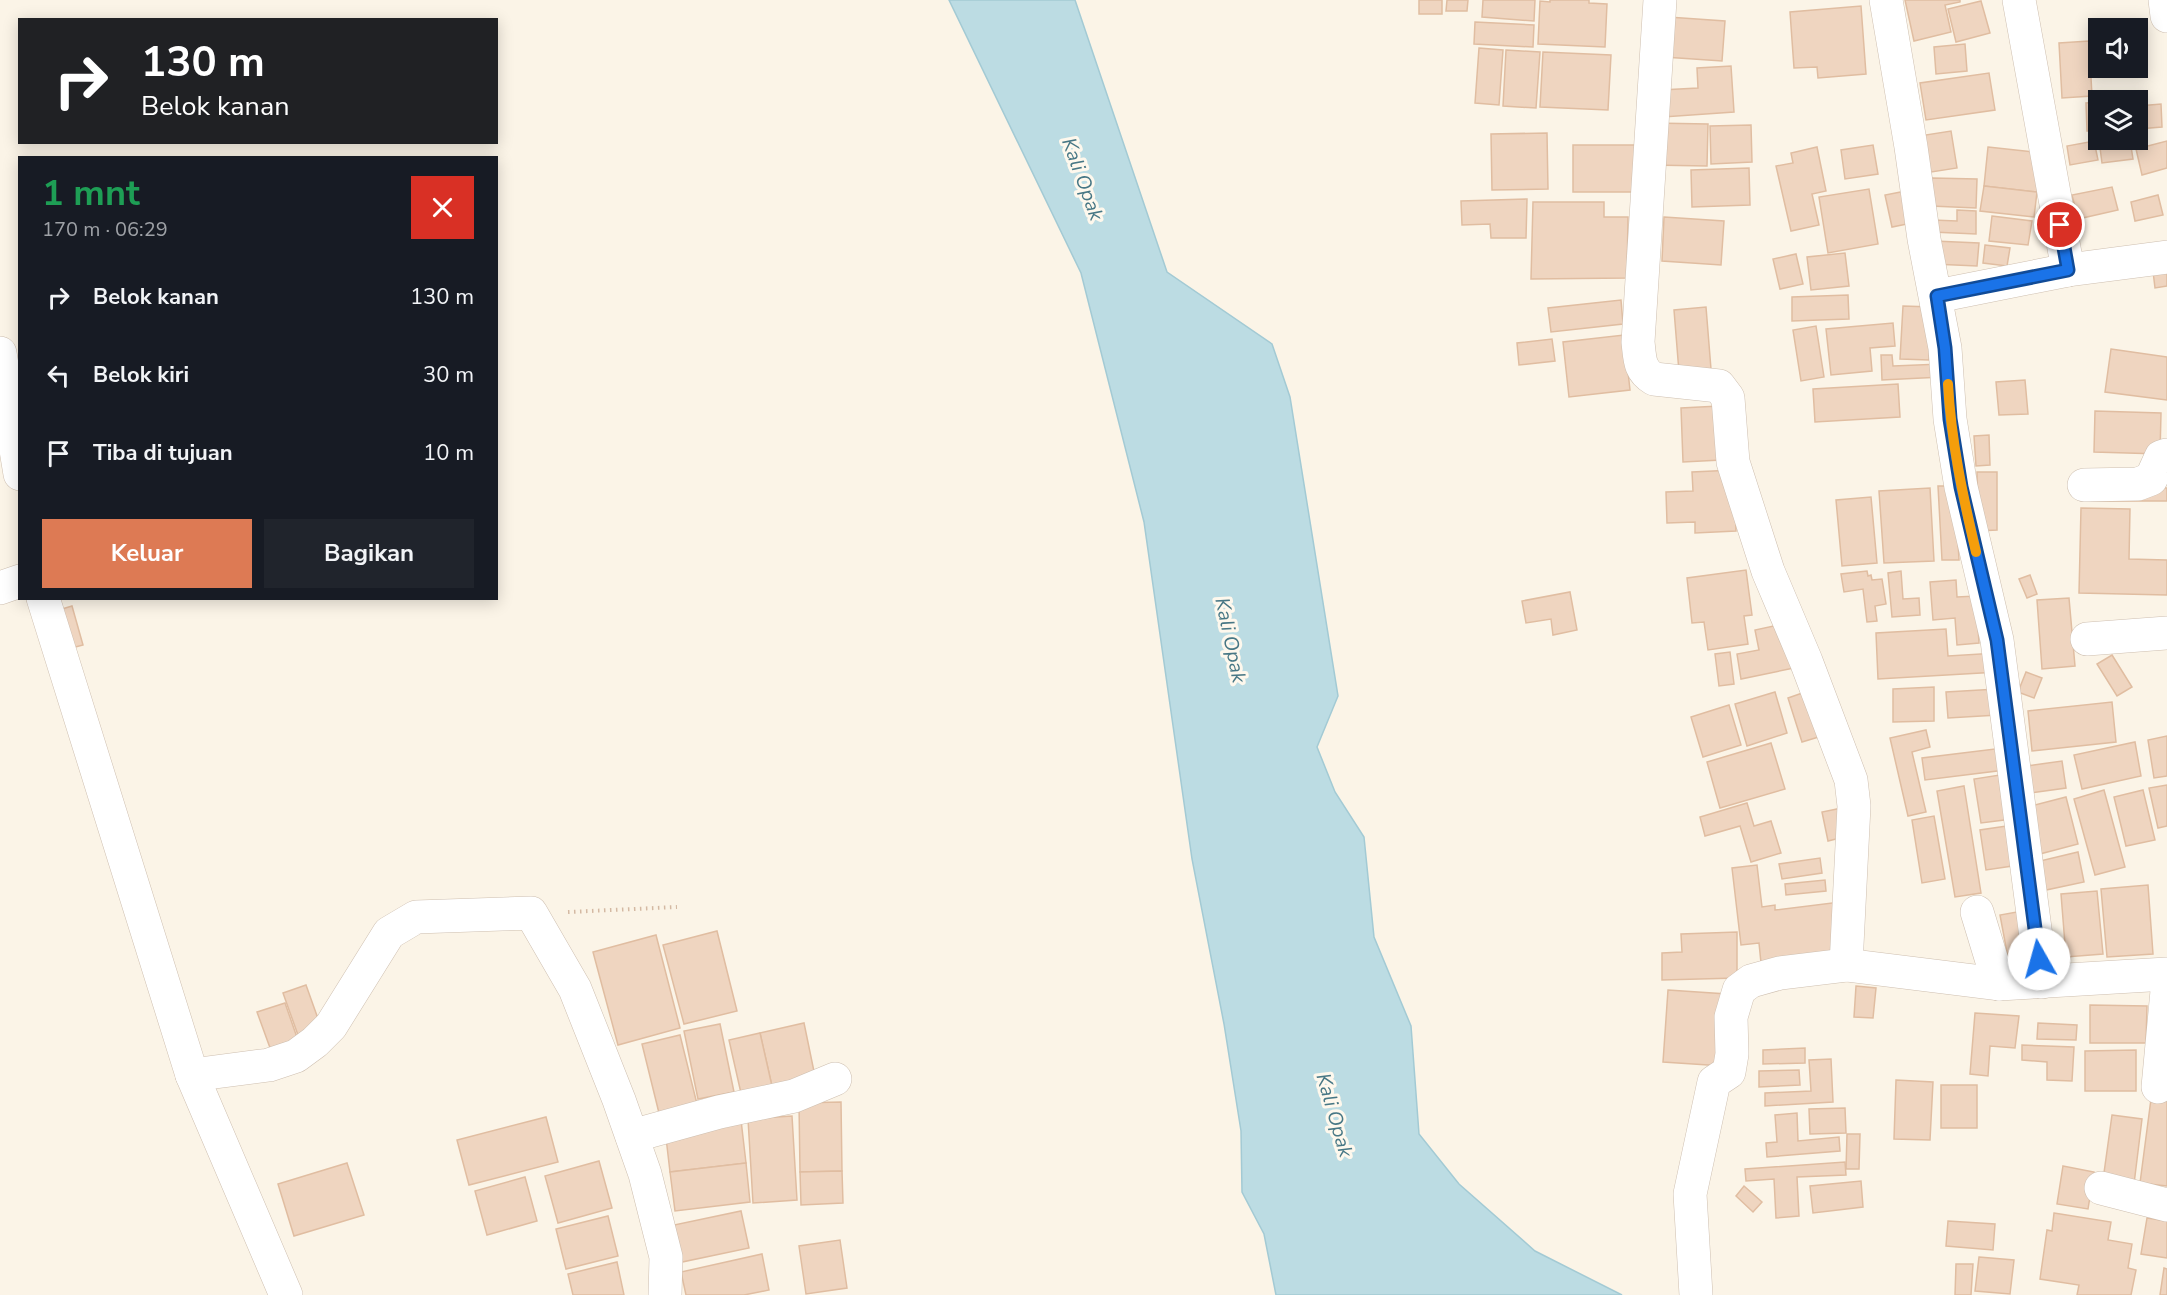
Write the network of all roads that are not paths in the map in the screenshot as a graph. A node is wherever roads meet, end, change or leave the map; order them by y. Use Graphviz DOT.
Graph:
graph roads {
  1 [pos="1660,0"];
  2 [pos="1886,0"];
  3 [pos="2019,0"];
  4 [pos="2165,0"];
  5 [pos="2167,16"];
  6 [pos="2167,257"];
  7 [pos="2068,270"];
  8 [pos="1937,296"];
  9 [pos="0,353"];
  10 [pos="2167,455"];
  11 [pos="18,462"];
  12 [pos="2084,485"];
  13 [pos="18,582"];
  14 [pos="0,588"];
  15 [pos="44,600"];
  16 [pos="2167,633"];
  17 [pos="2087,639"];
  18 [pos="1977,912"];
  19 [pos="1846,965"];
  20 [pos="2167,974"];
  21 [pos="2042,982"];
  22 [pos="1999,984"];
  23 [pos="2167,991"];
  24 [pos="192,1075"];
  25 [pos="835,1079"];
  26 [pos="2158,1087"];
  27 [pos="632,1136"];
  28 [pos="2101,1188"];
  29 [pos="2167,1205"];
  30 [pos="286,1295"];
  31 [pos="665,1295"];
  32 [pos="1696,1295"];
  1 -- 19 [label="street"];
  2 -- 8 [label="street"];
  3 -- 7 [label="street"];
  4 -- 5 [label="street"];
  6 -- 7 [label="street"];
  7 -- 8 [label="street"];
  8 -- 21 [label="street"];
  9 -- 11 [label="street"];
  10 -- 12 [label="street"];
  13 -- 14 [label="street"];
  15 -- 24 [label="street"];
  16 -- 17 [label="street"];
  18 -- 22 [label="street"];
  19 -- 22 [label="street"];
  19 -- 32 [label="street"];
  20 -- 21 [label="street"];
  21 -- 22 [label="street"];
  23 -- 26 [label="street"];
  24 -- 27 [label="street"];
  24 -- 30 [label="street"];
  25 -- 27 [label="street"];
  27 -- 31 [label="street"];
  28 -- 29 [label="street"];
}
